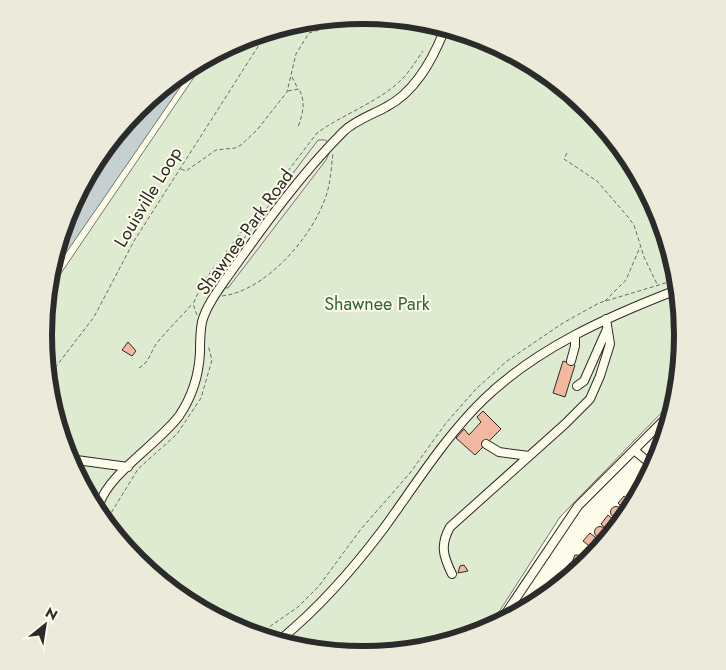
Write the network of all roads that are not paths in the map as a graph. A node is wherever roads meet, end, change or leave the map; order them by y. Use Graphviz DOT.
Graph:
graph roads {
  1 [pos="443,34"];
  2 [pos="672,292"];
  3 [pos="606,319"];
  4 [pos="607,329"];
  5 [pos="575,336"];
  6 [pos="571,361"];
  7 [pos="577,386"];
  8 [pos="662,422"];
  9 [pos="486,444"];
  10 [pos="634,450"];
  11 [pos="529,456"];
  12 [pos="78,460"];
  13 [pos="648,461"];
  14 [pos="128,467"];
  15 [pos="100,502"];
  16 [pos="452,574"];
  17 [pos="509,610"];
  18 [pos="284,636"];
  1 -- 14 [label="street, Shawnee Park Road"];
  2 -- 3 [label="street"];
  3 -- 4 [label="street"];
  3 -- 5 [label="street"];
  4 -- 7 [label="street"];
  4 -- 11 [label="street"];
  5 -- 6 [label="street"];
  5 -- 18 [label="street"];
  8 -- 10 [label="street"];
  9 -- 11 [label="street"];
  10 -- 13 [label="street"];
  10 -- 17 [label="street"];
  11 -- 16 [label="street"];
  12 -- 14 [label="street"];
  14 -- 15 [label="street, Shawnee Park Road"];
}
